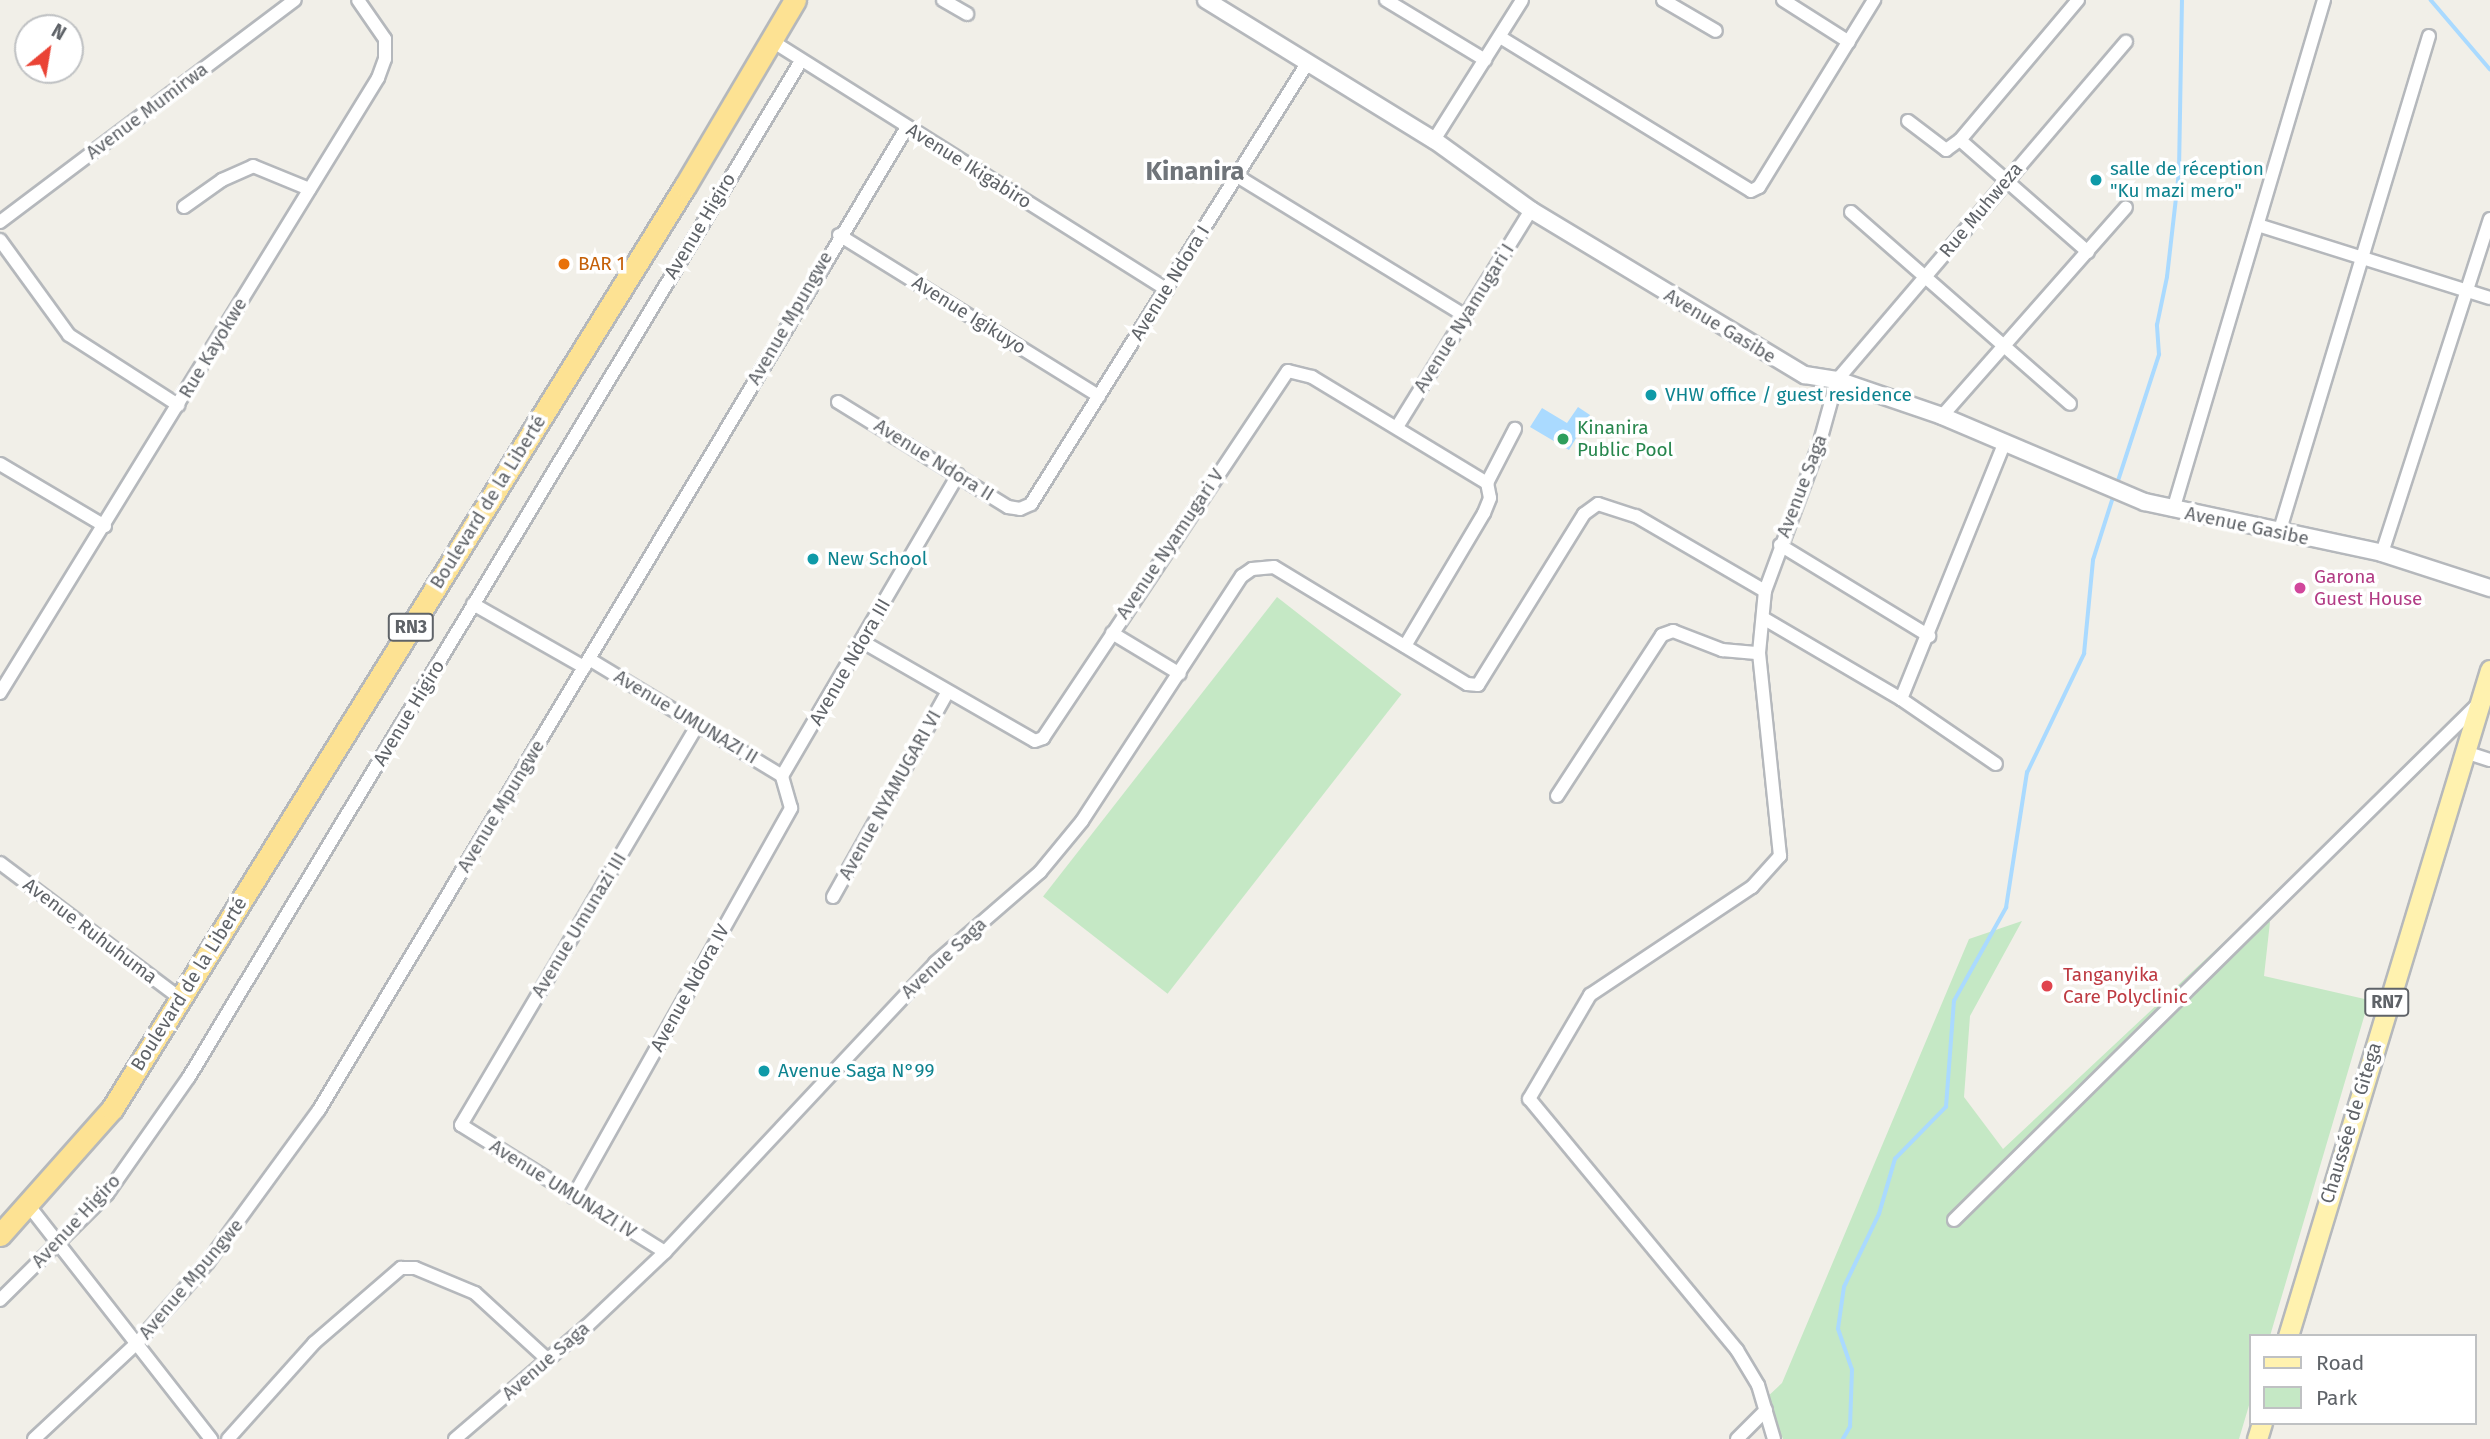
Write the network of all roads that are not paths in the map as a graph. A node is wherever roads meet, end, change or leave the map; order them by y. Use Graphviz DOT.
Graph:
graph roads {
  1 [pos="295,0"];
  2 [pos="358,0"];
  3 [pos="795,0"];
  4 [pos="943,0"];
  5 [pos="1206,0"];
  6 [pos="1386,0"];
  7 [pos="1522,0"];
  8 [pos="1663,0"];
  9 [pos="1783,0"];
  10 [pos="1874,0"];
  11 [pos="2078,0"];
  12 [pos="2324,0"];
  13 [pos="967,15"];
  14 [pos="1716,31"];
  15 [pos="2428,36"];
  16 [pos="1500,37"];
  17 [pos="772,41"];
  18 [pos="1849,42"];
  19 [pos="2126,42"];
  20 [pos="1485,60"];
  21 [pos="801,61"];
  22 [pos="1308,62"];
  23 [pos="1908,121"];
  24 [pos="907,127"];
  25 [pos="1434,140"];
  26 [pos="1960,140"];
  27 [pos="1237,176"];
  28 [pos="2007,180"];
  29 [pos="309,189"];
  30 [pos="184,207"];
  31 [pos="2126,207"];
  32 [pos="1531,210"];
  33 [pos="1852,212"];
  34 [pos="2490,219"];
  35 [pos="0,222"];
  36 [pos="2258,225"];
  37 [pos="839,234"];
  38 [pos="0,240"];
  39 [pos="2088,252"];
  40 [pos="2361,257"];
  41 [pos="1924,277"];
  42 [pos="1167,289"];
  43 [pos="2467,291"];
  44 [pos="2490,298"];
  45 [pos="1464,315"];
  46 [pos="2007,346"];
  47 [pos="1837,380"];
  48 [pos="1099,396"];
  49 [pos="838,402"];
  50 [pos="2070,404"];
  51 [pos="178,405"];
  52 [pos="1942,416"];
  53 [pos="1397,427"];
  54 [pos="1515,429"];
  55 [pos="2005,442"];
  56 [pos="0,464"];
  57 [pos="958,475"];
  58 [pos="1487,483"];
  59 [pos="1031,504"];
  60 [pos="2173,510"];
  61 [pos="105,526"];
  62 [pos="2279,533"];
  63 [pos="1780,545"];
  64 [pos="2382,553"];
  65 [pos="2490,588"];
  66 [pos="1765,591"];
  67 [pos="473,604"];
  68 [pos="1763,618"];
  69 [pos="1112,632"];
  70 [pos="1929,636"];
  71 [pos="863,642"];
  72 [pos="1410,649"];
  73 [pos="1759,653"];
  74 [pos="587,663"];
  75 [pos="2490,670"];
  76 [pos="1180,674"];
  77 [pos="0,693"];
  78 [pos="947,693"];
  79 [pos="1901,699"];
  80 [pos="2480,702"];
  81 [pos="698,725"];
  82 [pos="2465,752"];
  83 [pos="2490,760"];
  84 [pos="1996,764"];
  85 [pos="782,776"];
  86 [pos="1557,796"];
  87 [pos="0,863"];
  88 [pos="833,897"];
  89 [pos="180,998"];
  90 [pos="461,1125"];
  91 [pos="573,1197"];
  92 [pos="29,1206"];
  93 [pos="1954,1220"];
  94 [pos="0,1235"];
  95 [pos="59,1243"];
  96 [pos="665,1252"];
  97 [pos="0,1300"];
  98 [pos="2289,1334"];
  99 [pos="138,1342"];
  100 [pos="547,1359"];
  101 [pos="1766,1410"];
  102 [pos="34,1439"];
  103 [pos="211,1439"];
  104 [pos="228,1439"];
  105 [pos="455,1439"];
  106 [pos="1737,1439"];
  107 [pos="1774,1439"];
  1 -- 35 [label="street, Avenue Mumirwa"];
  2 -- 29 [label="street, Rue Kayokwe"];
  3 -- 17 [label="highway, Boulevard de la Liberté / RN3"];
  4 -- 13 [label="street"];
  5 -- 22 [label="street, Avenue Gasibe"];
  6 -- 20 [label="street"];
  7 -- 16 [label="street"];
  8 -- 14 [label="street"];
  9 -- 18 [label="street"];
  10 -- 18 [label="street"];
  11 -- 26 [label="street"];
  12 -- 36 [label="street"];
  15 -- 40 [label="street"];
  16 -- 18 [label="street"];
  16 -- 20 [label="street"];
  17 -- 21 [label="street, Avenue Ikigabiro"];
  17 -- 89 [label="highway, Boulevard de la Liberté / RN3"];
  19 -- 28 [label="street, Rue Muhweza"];
  20 -- 25 [label="street"];
  21 -- 24 [label="street, Avenue Ikigabiro"];
  21 -- 67 [label="street, Avenue Higiro"];
  22 -- 25 [label="street, Avenue Gasibe"];
  22 -- 27 [label="street, Avenue Ndora I"];
  23 -- 26 [label="street"];
  24 -- 37 [label="street, Avenue Mpungwe"];
  24 -- 42 [label="street, Avenue Ikigabiro"];
  25 -- 32 [label="street, Avenue Gasibe"];
  26 -- 28 [label="street"];
  27 -- 42 [label="street, Avenue Ndora I"];
  27 -- 45 [label="street"];
  28 -- 39 [label="street"];
  28 -- 41 [label="street, Rue Muhweza"];
  29 -- 30 [label="street"];
  29 -- 51 [label="street, Rue Kayokwe"];
  31 -- 39 [label="street"];
  32 -- 45 [label="street, Avenue Nyamugari I"];
  32 -- 47 [label="street, Avenue Gasibe"];
  33 -- 41 [label="street"];
  34 -- 43 [label="street"];
  36 -- 40 [label="street"];
  36 -- 60 [label="street"];
  37 -- 48 [label="street, Avenue Igikuyo"];
  37 -- 74 [label="street, Avenue Mpungwe"];
  38 -- 51 [label="street"];
  39 -- 46 [label="street"];
  40 -- 43 [label="street"];
  40 -- 62 [label="street"];
  41 -- 46 [label="street"];
  41 -- 47 [label="street, Rue Muhweza"];
  42 -- 48 [label="street, Avenue Ndora I"];
  43 -- 44 [label="street"];
  43 -- 64 [label="street"];
  45 -- 53 [label="street, Avenue Nyamugari I"];
  46 -- 50 [label="street"];
  46 -- 52 [label="street"];
  47 -- 52 [label="street, Avenue Gasibe"];
  47 -- 63 [label="street, Avenue Saga"];
  48 -- 59 [label="street, Avenue Ndora I"];
  49 -- 57 [label="street, Avenue Ndora II"];
  51 -- 61 [label="street, Rue Kayokwe"];
  52 -- 55 [label="street, Avenue Gasibe"];
  53 -- 58 [label="street, Avenue Nyamugari V"];
  53 -- 69 [label="street, Avenue Nyamugari V"];
  54 -- 58 [label="street"];
  55 -- 60 [label="street, Avenue Gasibe"];
  55 -- 70 [label="street"];
  56 -- 61 [label="street"];
  57 -- 59 [label="street, Avenue Ndora II"];
  57 -- 71 [label="street, Avenue Ndora III"];
  58 -- 72 [label="street"];
  60 -- 62 [label="street, Avenue Gasibe"];
  61 -- 77 [label="street, Rue Kayokwe"];
  62 -- 64 [label="street, Avenue Gasibe"];
  63 -- 66 [label="street, Avenue Saga"];
  63 -- 70 [label="street"];
  64 -- 65 [label="street, Avenue Gasibe"];
  66 -- 68 [label="street, Avenue Saga"];
  66 -- 72 [label="street"];
  67 -- 74 [label="street, Avenue UMUNAZI II"];
  67 -- 95 [label="street, Avenue Higiro"];
  68 -- 73 [label="street, Avenue Saga"];
  68 -- 79 [label="street"];
  69 -- 76 [label="street"];
  69 -- 78 [label="street, Avenue Nyamugari V"];
  70 -- 79 [label="street"];
  71 -- 78 [label="street, Avenue Nyamugari V"];
  71 -- 85 [label="street, Avenue Ndora III"];
  72 -- 76 [label="street, Avenue Saga"];
  73 -- 86 [label="street"];
  73 -- 101 [label="street, Avenue Saga"];
  74 -- 81 [label="street, Avenue UMUNAZI II"];
  74 -- 99 [label="street, Avenue Mpungwe"];
  75 -- 80 [label="main road, Chaussée de Gitega / RN7"];
  76 -- 96 [label="street, Avenue Saga"];
  78 -- 88 [label="street, Avenue NYAMUGARI VI"];
  79 -- 84 [label="street"];
  80 -- 82 [label="main road, Chaussée de Gitega / RN7"];
  80 -- 93 [label="street"];
  81 -- 85 [label="street, Avenue UMUNAZI II"];
  81 -- 90 [label="street, Avenue Umunazi III"];
  82 -- 83 [label="street"];
  82 -- 98 [label="main road, Chaussée de Gitega / RN7"];
  85 -- 91 [label="street, Avenue Ndora IV"];
  87 -- 89 [label="street, Avenue Ruhuhuma"];
  89 -- 92 [label="highway, Boulevard de la Liberté / RN3"];
  90 -- 91 [label="street, Avenue UMUNAZI IV"];
  91 -- 96 [label="street, Avenue UMUNAZI IV"];
  92 -- 94 [label="highway, Boulevard de la Liberté / RN3"];
  92 -- 95 [label="street"];
  95 -- 97 [label="street, Avenue Higiro"];
  95 -- 99 [label="street"];
  96 -- 100 [label="street, Avenue Saga"];
  99 -- 102 [label="street, Avenue Mpungwe"];
  99 -- 103 [label="street"];
  100 -- 104 [label="street"];
  100 -- 105 [label="street, Avenue Saga"];
  101 -- 106 [label="street"];
  101 -- 107 [label="street"];
}
